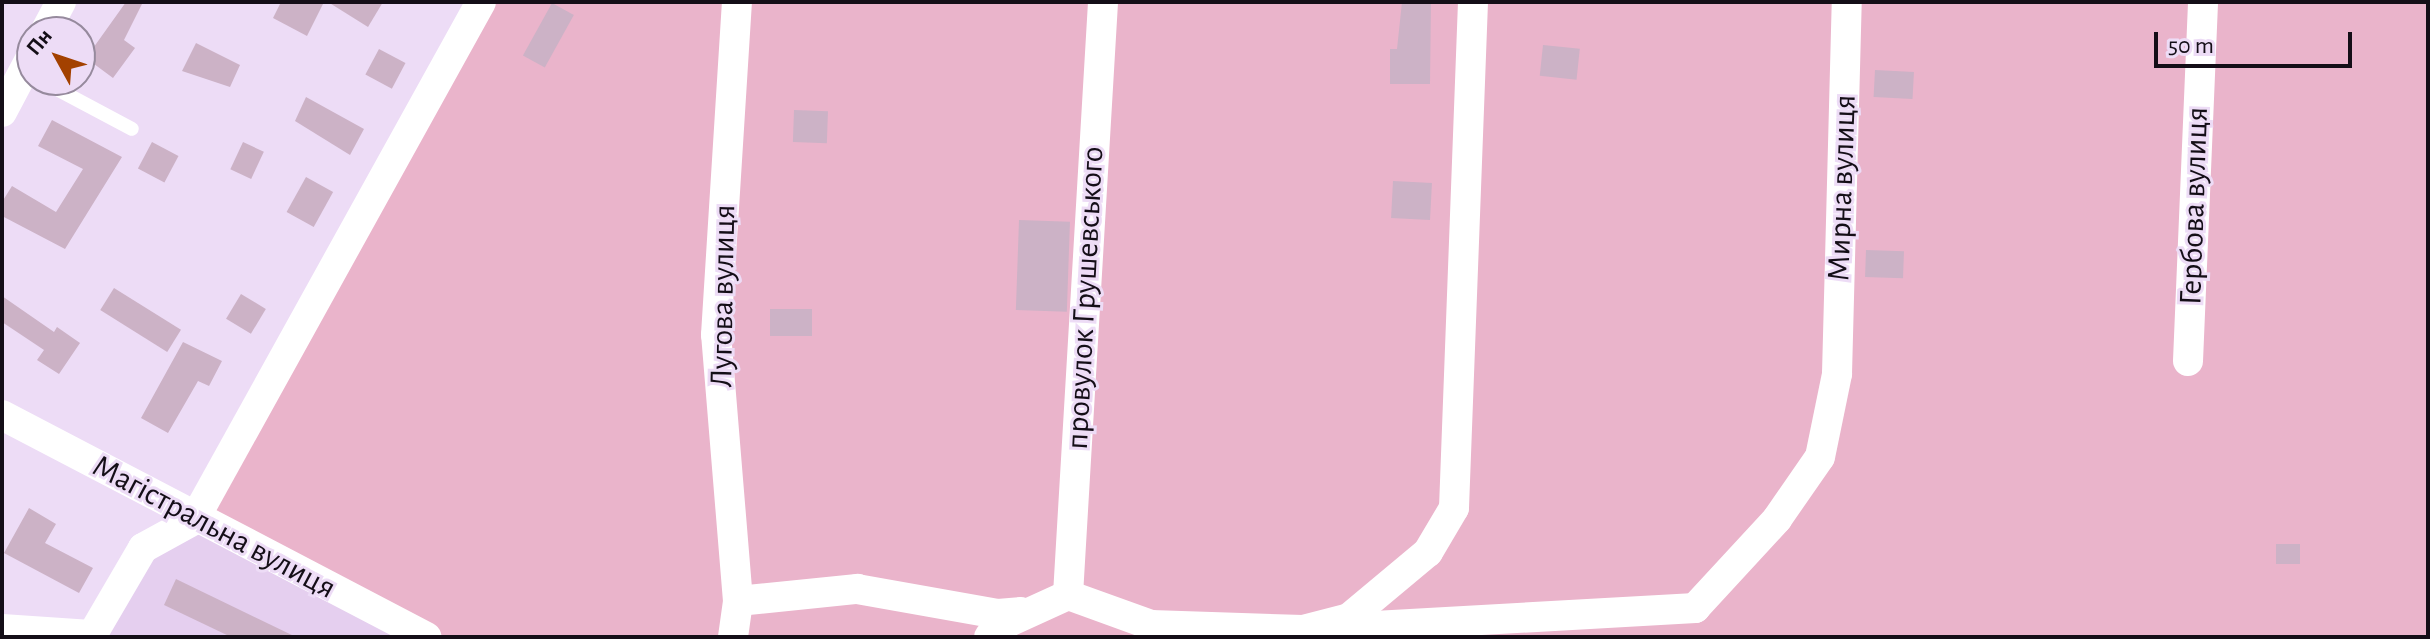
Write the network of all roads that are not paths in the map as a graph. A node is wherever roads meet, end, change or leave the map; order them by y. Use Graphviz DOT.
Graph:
graph roads {
  1 [pos="481,2"];
  2 [pos="737,2"];
  3 [pos="1103,2"];
  4 [pos="1473,2"];
  5 [pos="1847,2"];
  6 [pos="2203,2"];
  7 [pos="16,92"];
  8 [pos="76,96"];
  9 [pos="2,112"];
  10 [pos="132,129"];
  11 [pos="2188,361"];
  12 [pos="2,415"];
  13 [pos="194,520"];
  14 [pos="1068,595"];
  15 [pos="738,601"];
  16 [pos="1028,611"];
  17 [pos="2,629"];
  18 [pos="1303,630"];
  19 [pos="91,636"];
  20 [pos="427,637"];
  21 [pos="733,637"];
  22 [pos="989,637"];
  1 -- 13 [label="street"];
  2 -- 15 [label="street, Лугова вулиця"];
  3 -- 14 [label="street, провулок Грушевського"];
  4 -- 18 [label="street"];
  5 -- 18 [label="street, Мирна вулиця"];
  6 -- 11 [label="street, Гербова вулиця"];
  7 -- 9 [label="street"];
  8 -- 10 [label="lane"];
  12 -- 13 [label="street, Магістральна вулиця"];
  13 -- 19 [label="street"];
  13 -- 20 [label="street, Магістральна вулиця"];
  14 -- 16 [label="street"];
  14 -- 18 [label="street"];
  15 -- 16 [label="street"];
  15 -- 21 [label="street, Лугова вулиця"];
  16 -- 22 [label="street"];
  17 -- 19 [label="street"];
}
